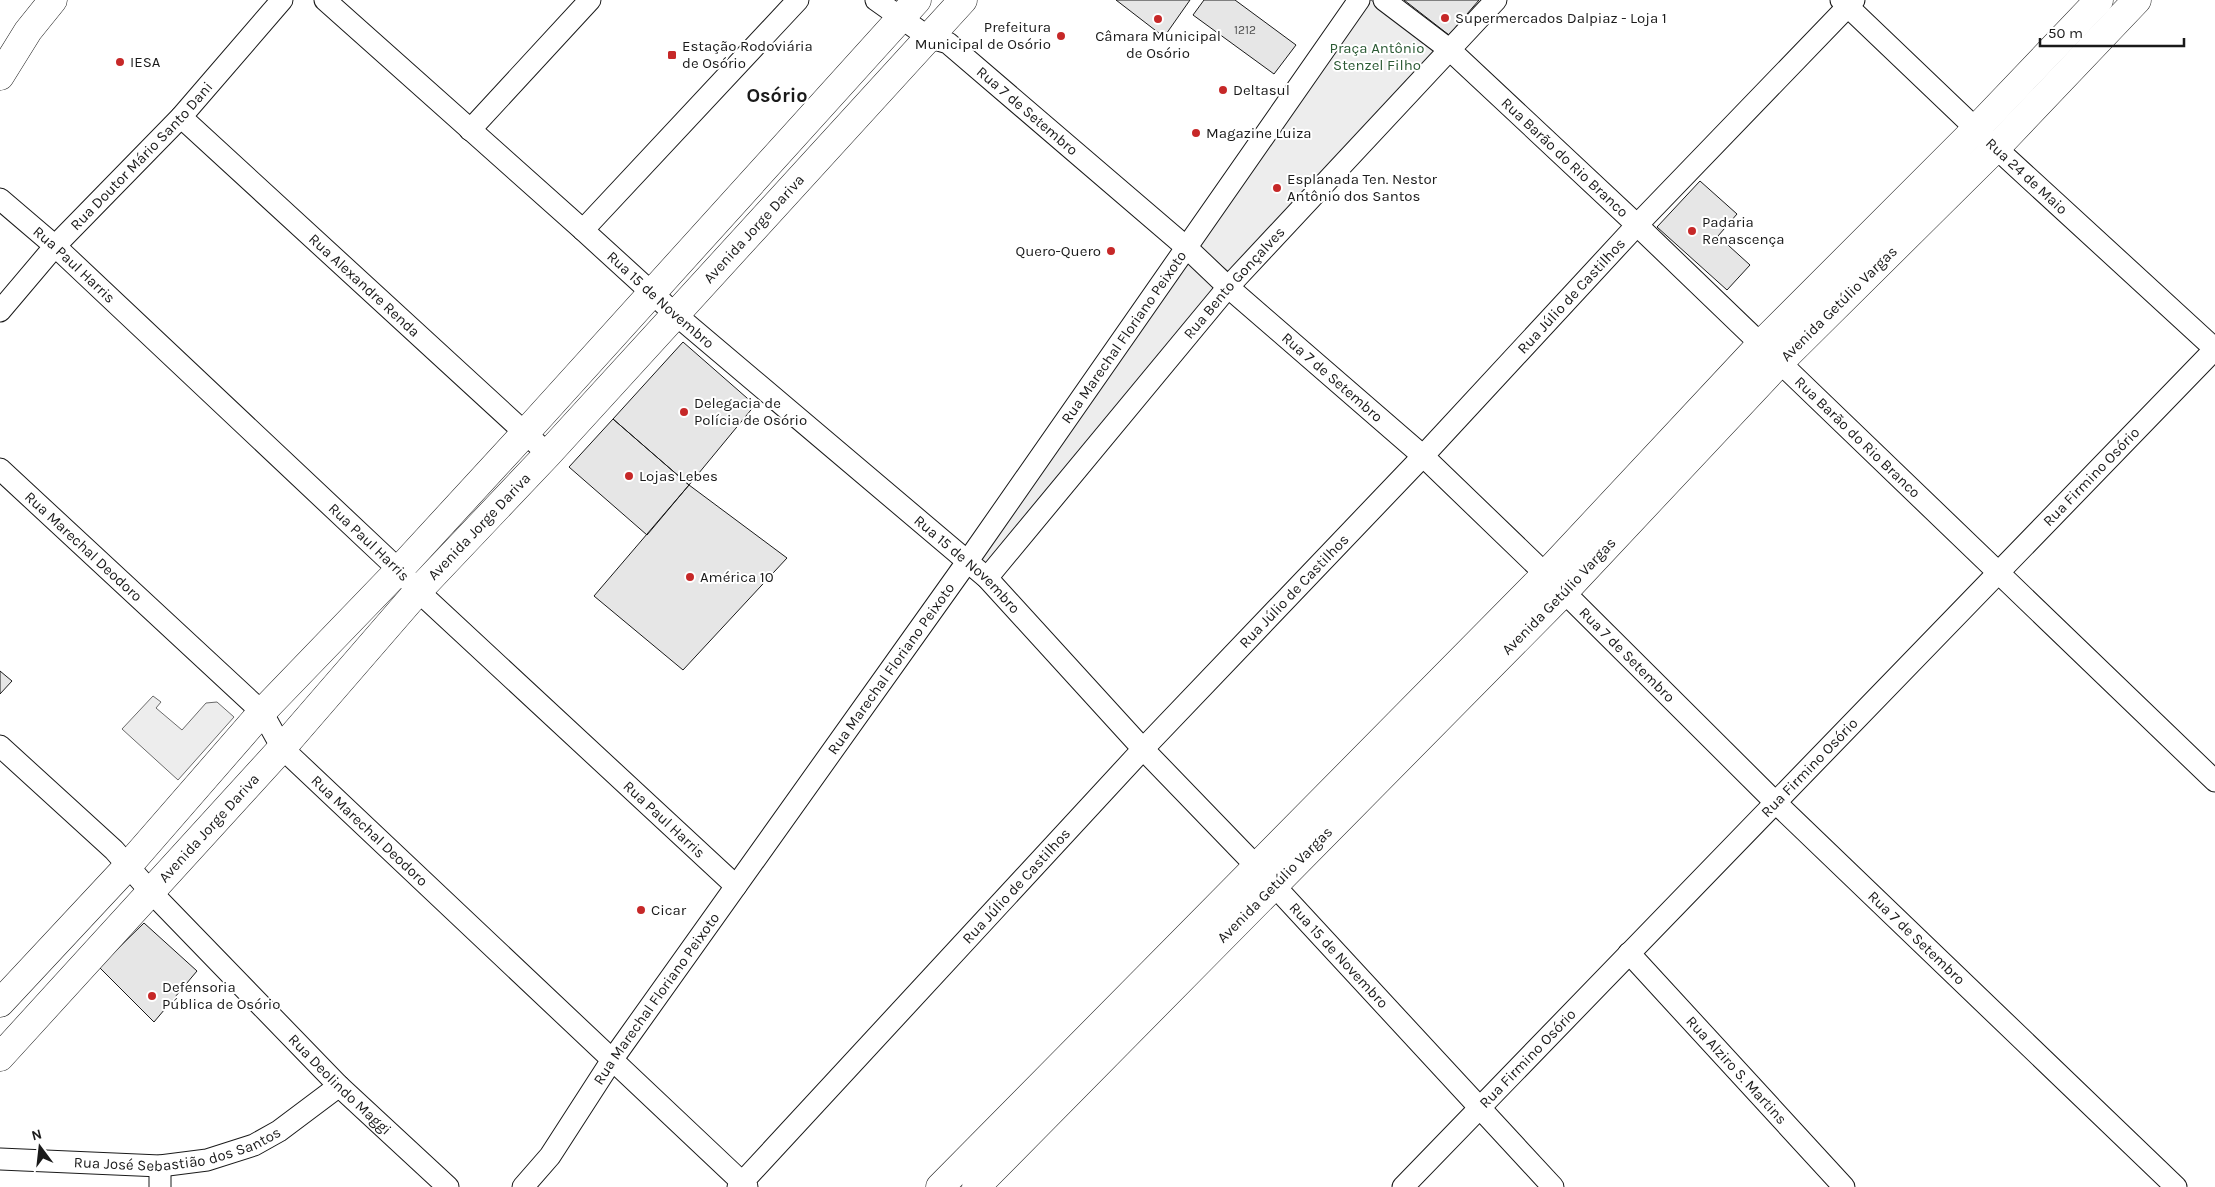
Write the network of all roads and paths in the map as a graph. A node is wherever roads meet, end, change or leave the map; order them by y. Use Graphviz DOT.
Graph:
graph roads {
  1 [pos="52,0"];
  2 [pos="282,0"];
  3 [pos="325,0"];
  4 [pos="590,0"];
  5 [pos="798,0"];
  6 [pos="876,0"];
  7 [pos="963,0"];
  8 [pos="1358,0"];
  9 [pos="1384,0"];
  10 [pos="1496,0"];
  11 [pos="2099,0"];
  12 [pos="2137,0"];
  13 [pos="1848,2"];
  14 [pos="909,5"];
  15 [pos="938,35"];
  16 [pos="1450,50"];
  17 [pos="0,76"];
  18 [pos="2025,77"];
  19 [pos="2046,95"];
  20 [pos="181,117"];
  21 [pos="1976,129"];
  22 [pos="470,130"];
  23 [pos="1996,148"];
  24 [pos="0,199"];
  25 [pos="1637,225"];
  26 [pos="583,230"];
  27 [pos="1869,236"];
  28 [pos="54,246"];
  29 [pos="1186,247"];
  30 [pos="1889,254"];
  31 [pos="1228,287"];
  32 [pos="651,293"];
  33 [pos="0,312"];
  34 [pos="675,314"];
  35 [pos="2215,349"];
  36 [pos="1771,353"];
  37 [pos="526,432"];
  38 [pos="548,454"];
  39 [pos="1423,456"];
  40 [pos="0,469"];
  41 [pos="968,562"];
  42 [pos="399,570"];
  43 [pos="1999,572"];
  44 [pos="987,578"];
  45 [pos="1555,583"];
  46 [pos="418,591"];
  47 [pos="262,712"];
  48 [pos="0,746"];
  49 [pos="282,748"];
  50 [pos="1143,749"];
  51 [pos="2215,781"];
  52 [pos="185,800"];
  53 [pos="1776,802"];
  54 [pos="212,824"];
  55 [pos="127,867"];
  56 [pos="1266,877"];
  57 [pos="736,886"];
  58 [pos="150,891"];
  59 [pos="1629,953"];
  60 [pos="0,1003"];
  61 [pos="4,1043"];
  62 [pos="612,1060"];
  63 [pos="339,1086"];
  64 [pos="1041,1104"];
  65 [pos="1479,1108"];
  66 [pos="0,1159"];
  67 [pos="160,1166"];
  68 [pos="743,1186"];
  69 [pos="160,1187"];
  70 [pos="448,1187"];
  71 [pos="523,1187"];
  72 [pos="940,1187"];
  73 [pos="976,1187"];
  74 [pos="1403,1187"];
  75 [pos="1553,1187"];
  76 [pos="1844,1187"];
  77 [pos="2176,1187"];
  1 -- 17 [label="main road"];
  2 -- 20 [label="street, Rua Doutor Mário Santo Dani"];
  3 -- 22 [label="street, Rua 15 de Novembro"];
  4 -- 22 [label="street"];
  5 -- 26 [label="street"];
  6 -- 14 [label="street, Rua 7 de Setembro"];
  7 -- 15 [label="main road, Avenida Jorge Dariva"];
  8 -- 29 [label="street, Rua Marechal Floriano Peixoto"];
  9 -- 16 [label="street, Rua Barão do Rio Branco"];
  10 -- 16 [label="street, Rua Bento Gonçalves"];
  11 -- 18 [label="main road, Avenida Getúlio Vargas"];
  12 -- 19 [label="main road, Avenida Getúlio Vargas"];
  13 -- 21 [label="street, Rua 24 de Maio"];
  13 -- 25 [label="street, Rua Júlio de Castilhos"];
  14 -- 15 [label="street, Rua 7 de Setembro"];
  14 -- 32 [label="main road, Avenida Jorge Dariva"];
  15 -- 29 [label="street, Rua 7 de Setembro"];
  15 -- 34 [label="main road, Avenida Jorge Dariva"];
  16 -- 25 [label="street, Rua Barão do Rio Branco"];
  16 -- 31 [label="street, Rua Bento Gonçalves"];
  18 -- 19 [label="main road"];
  18 -- 21 [label="main road, Avenida Getúlio Vargas"];
  19 -- 23 [label="main road, Avenida Getúlio Vargas"];
  20 -- 28 [label="street, Rua Doutor Mário Santo Dani"];
  20 -- 37 [label="street, Rua Alexandre Renda"];
  21 -- 23 [label="street, Rua 24 de Maio"];
  21 -- 27 [label="main road, Avenida Getúlio Vargas"];
  22 -- 26 [label="street, Rua 15 de Novembro"];
  23 -- 30 [label="main road, Avenida Getúlio Vargas"];
  23 -- 35 [label="street, Rua 24 de Maio"];
  24 -- 28 [label="street, Rua Paul Harris"];
  25 -- 36 [label="street, Rua Barão do Rio Branco"];
  25 -- 39 [label="street, Rua Júlio de Castilhos"];
  26 -- 32 [label="street, Rua 15 de Novembro"];
  27 -- 30 [label="main road"];
  27 -- 36 [label="main road, Avenida Getúlio Vargas"];
  28 -- 33 [label="street, Rua Doutor Mário Santo Dani"];
  28 -- 42 [label="street, Rua Paul Harris"];
  29 -- 31 [label="street, Rua 7 de Setembro"];
  29 -- 41 [label="street, Rua Marechal Floriano Peixoto"];
  30 -- 36 [label="main road, Avenida Getúlio Vargas"];
  31 -- 39 [label="street, Rua 7 de Setembro"];
  31 -- 44 [label="street, Rua Bento Gonçalves"];
  32 -- 34 [label="street, Rua 15 de Novembro"];
  32 -- 37 [label="main road, Avenida Jorge Dariva"];
  34 -- 38 [label="main road, Avenida Jorge Dariva"];
  34 -- 41 [label="street, Rua 15 de Novembro"];
  35 -- 43 [label="street, Rua Firmino Osório"];
  36 -- 43 [label="street, Rua Barão do Rio Branco"];
  36 -- 45 [label="main road, Avenida Getúlio Vargas"];
  37 -- 38 [label="street, Rua Alexandre Renda"];
  37 -- 42 [label="main road, Avenida Jorge Dariva"];
  38 -- 46 [label="main road, Avenida Jorge Dariva"];
  39 -- 45 [label="street, Rua 7 de Setembro"];
  39 -- 50 [label="street, Rua Júlio de Castilhos"];
  40 -- 47 [label="street, Rua Marechal Deodoro"];
  41 -- 44 [label="street, Rua 15 de Novembro"];
  41 -- 57 [label="street, Rua Marechal Floriano Peixoto"];
  42 -- 46 [label="street, Rua Paul Harris"];
  42 -- 47 [label="main road, Avenida Jorge Dariva"];
  43 -- 51 [label="street, Rua Barão do Rio Branco"];
  43 -- 53 [label="street, Rua Firmino Osório"];
  44 -- 50 [label="street, Rua 15 de Novembro"];
  45 -- 53 [label="street, Rua 7 de Setembro"];
  45 -- 56 [label="main road, Avenida Getúlio Vargas"];
  46 -- 49 [label="main road, Avenida Jorge Dariva"];
  46 -- 57 [label="street, Rua Paul Harris"];
  47 -- 49 [label="street, Rua Marechal Deodoro"];
  47 -- 52 [label="main road, Avenida Jorge Dariva"];
  48 -- 55 [label="street, Rua Deolindo Maggi"];
  49 -- 54 [label="main road, Avenida Jorge Dariva"];
  49 -- 62 [label="street, Rua Marechal Deodoro"];
  50 -- 56 [label="street, Rua 15 de Novembro"];
  50 -- 68 [label="street, Rua Júlio de Castilhos"];
  52 -- 54 [label="main road"];
  52 -- 55 [label="main road, Avenida Jorge Dariva"];
  53 -- 59 [label="street, Rua Firmino Osório"];
  53 -- 77 [label="street, Rua 7 de Setembro"];
  54 -- 58 [label="main road, Avenida Jorge Dariva"];
  55 -- 58 [label="street, Rua Deolindo Maggi"];
  55 -- 60 [label="main road, Avenida Jorge Dariva"];
  56 -- 64 [label="main road, Avenida Getúlio Vargas"];
  56 -- 65 [label="street, Rua 15 de Novembro"];
  57 -- 62 [label="street, Rua Marechal Floriano Peixoto"];
  58 -- 61 [label="main road, Avenida Jorge Dariva"];
  58 -- 63 [label="street, Rua Deolindo Maggi"];
  59 -- 65 [label="street, Rua Firmino Osório"];
  59 -- 76 [label="street, Rua Alziro S. Martins"];
  62 -- 68 [label="street, Rua Marechal Deodoro"];
  62 -- 71 [label="street, Rua Marechal Floriano Peixoto"];
  63 -- 67 [label="street, Rua José Sebastião dos Santos"];
  63 -- 70 [label="street, Rua Deolindo Maggi"];
  64 -- 72 [label="main road, Avenida Getúlio Vargas"];
  64 -- 73 [label="main road, Avenida Getúlio Vargas"];
  65 -- 74 [label="street, Rua Firmino Osório"];
  65 -- 75 [label="street, Rua 15 de Novembro"];
  66 -- 67 [label="street, Rua José Sebastião dos Santos"];
  67 -- 69 [label="street"];
}
